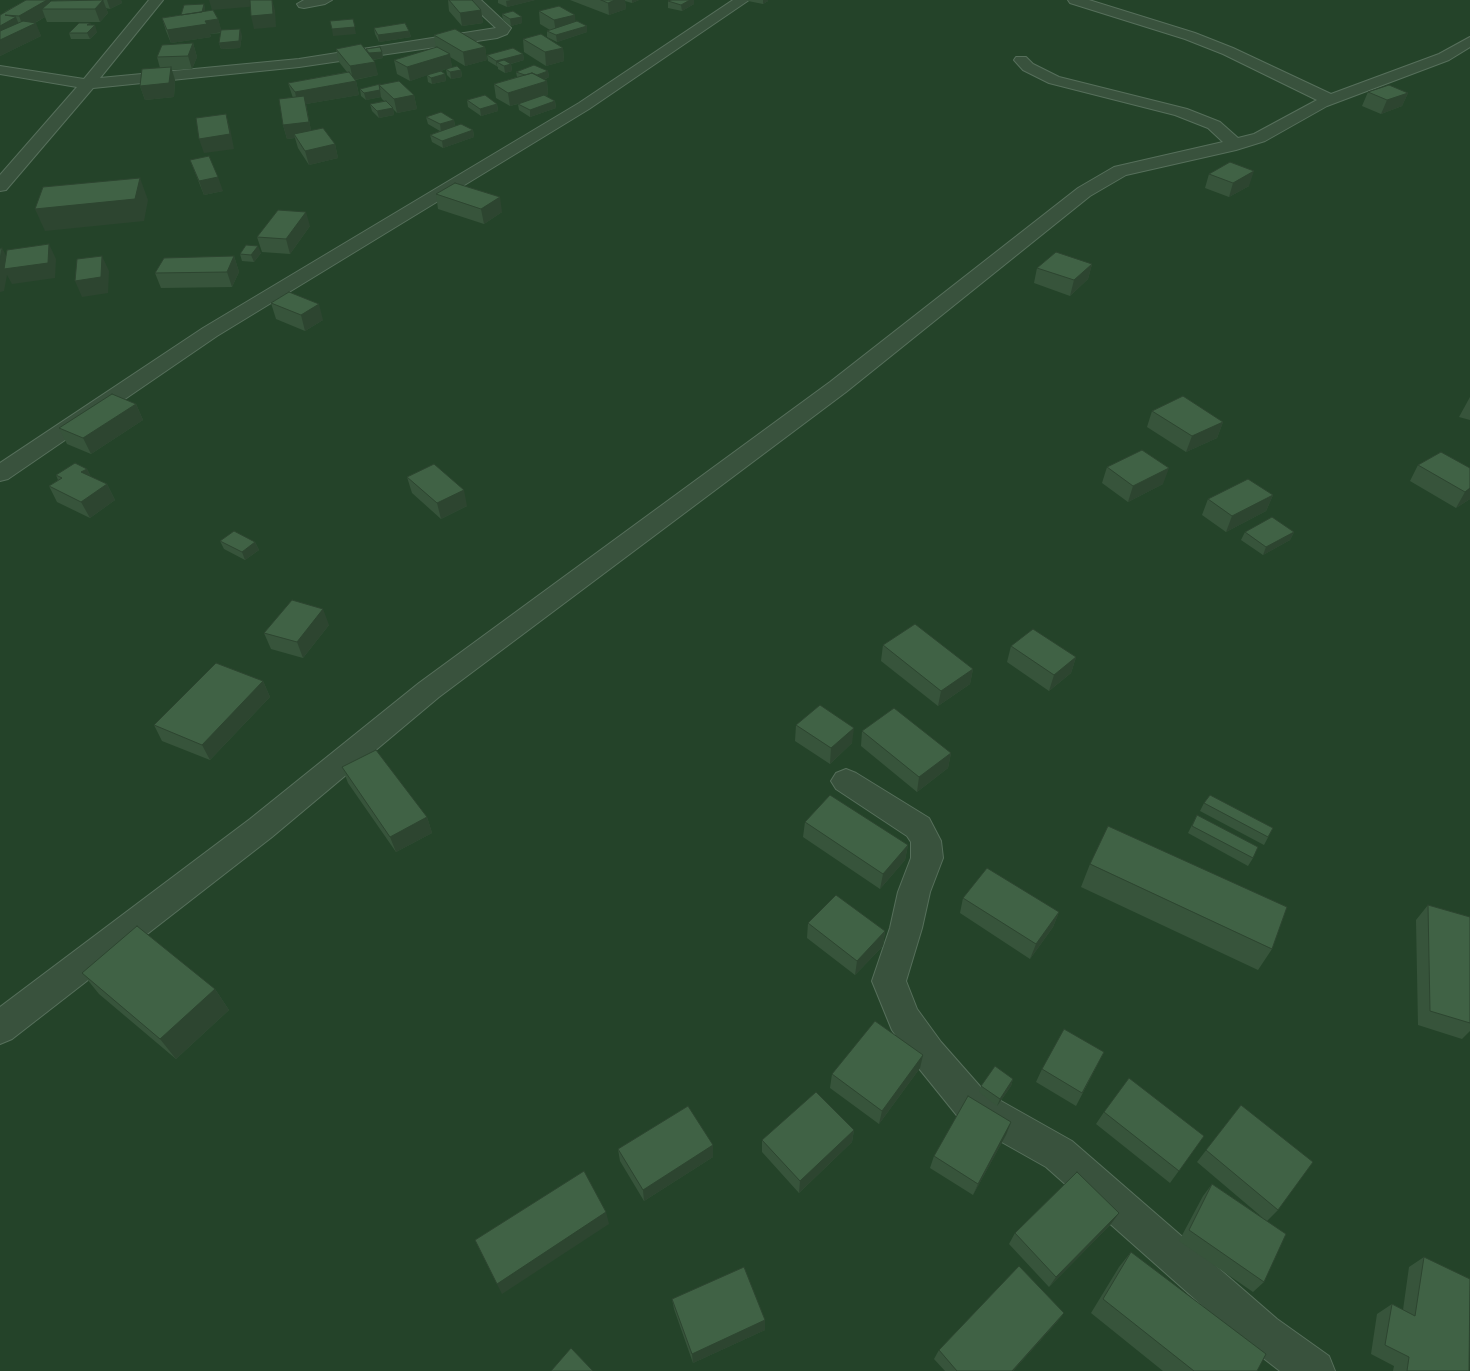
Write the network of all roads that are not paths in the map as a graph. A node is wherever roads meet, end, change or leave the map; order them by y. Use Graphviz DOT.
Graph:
graph roads {
  1 [pos="156,0"];
  2 [pos="325,0"];
  3 [pos="473,0"];
  4 [pos="742,0"];
  5 [pos="1075,0"];
  6 [pos="304,4"];
  7 [pos="1470,41"];
  8 [pos="1021,60"];
  9 [pos="0,70"];
  10 [pos="88,84"];
  11 [pos="1330,100"];
  12 [pos="1236,145"];
  13 [pos="2,182"];
  14 [pos="0,474"];
  15 [pos="846,781"];
  16 [pos="0,1028"];
  17 [pos="1314,1371"];
  1 -- 10 [label="street"];
  2 -- 6 [label="street"];
  3 -- 10 [label="street"];
  4 -- 14 [label="street"];
  5 -- 11 [label="street"];
  7 -- 11 [label="street"];
  8 -- 12 [label="street"];
  9 -- 10 [label="street"];
  10 -- 13 [label="street"];
  11 -- 12 [label="street"];
  12 -- 16 [label="street"];
  15 -- 17 [label="street"];
}
